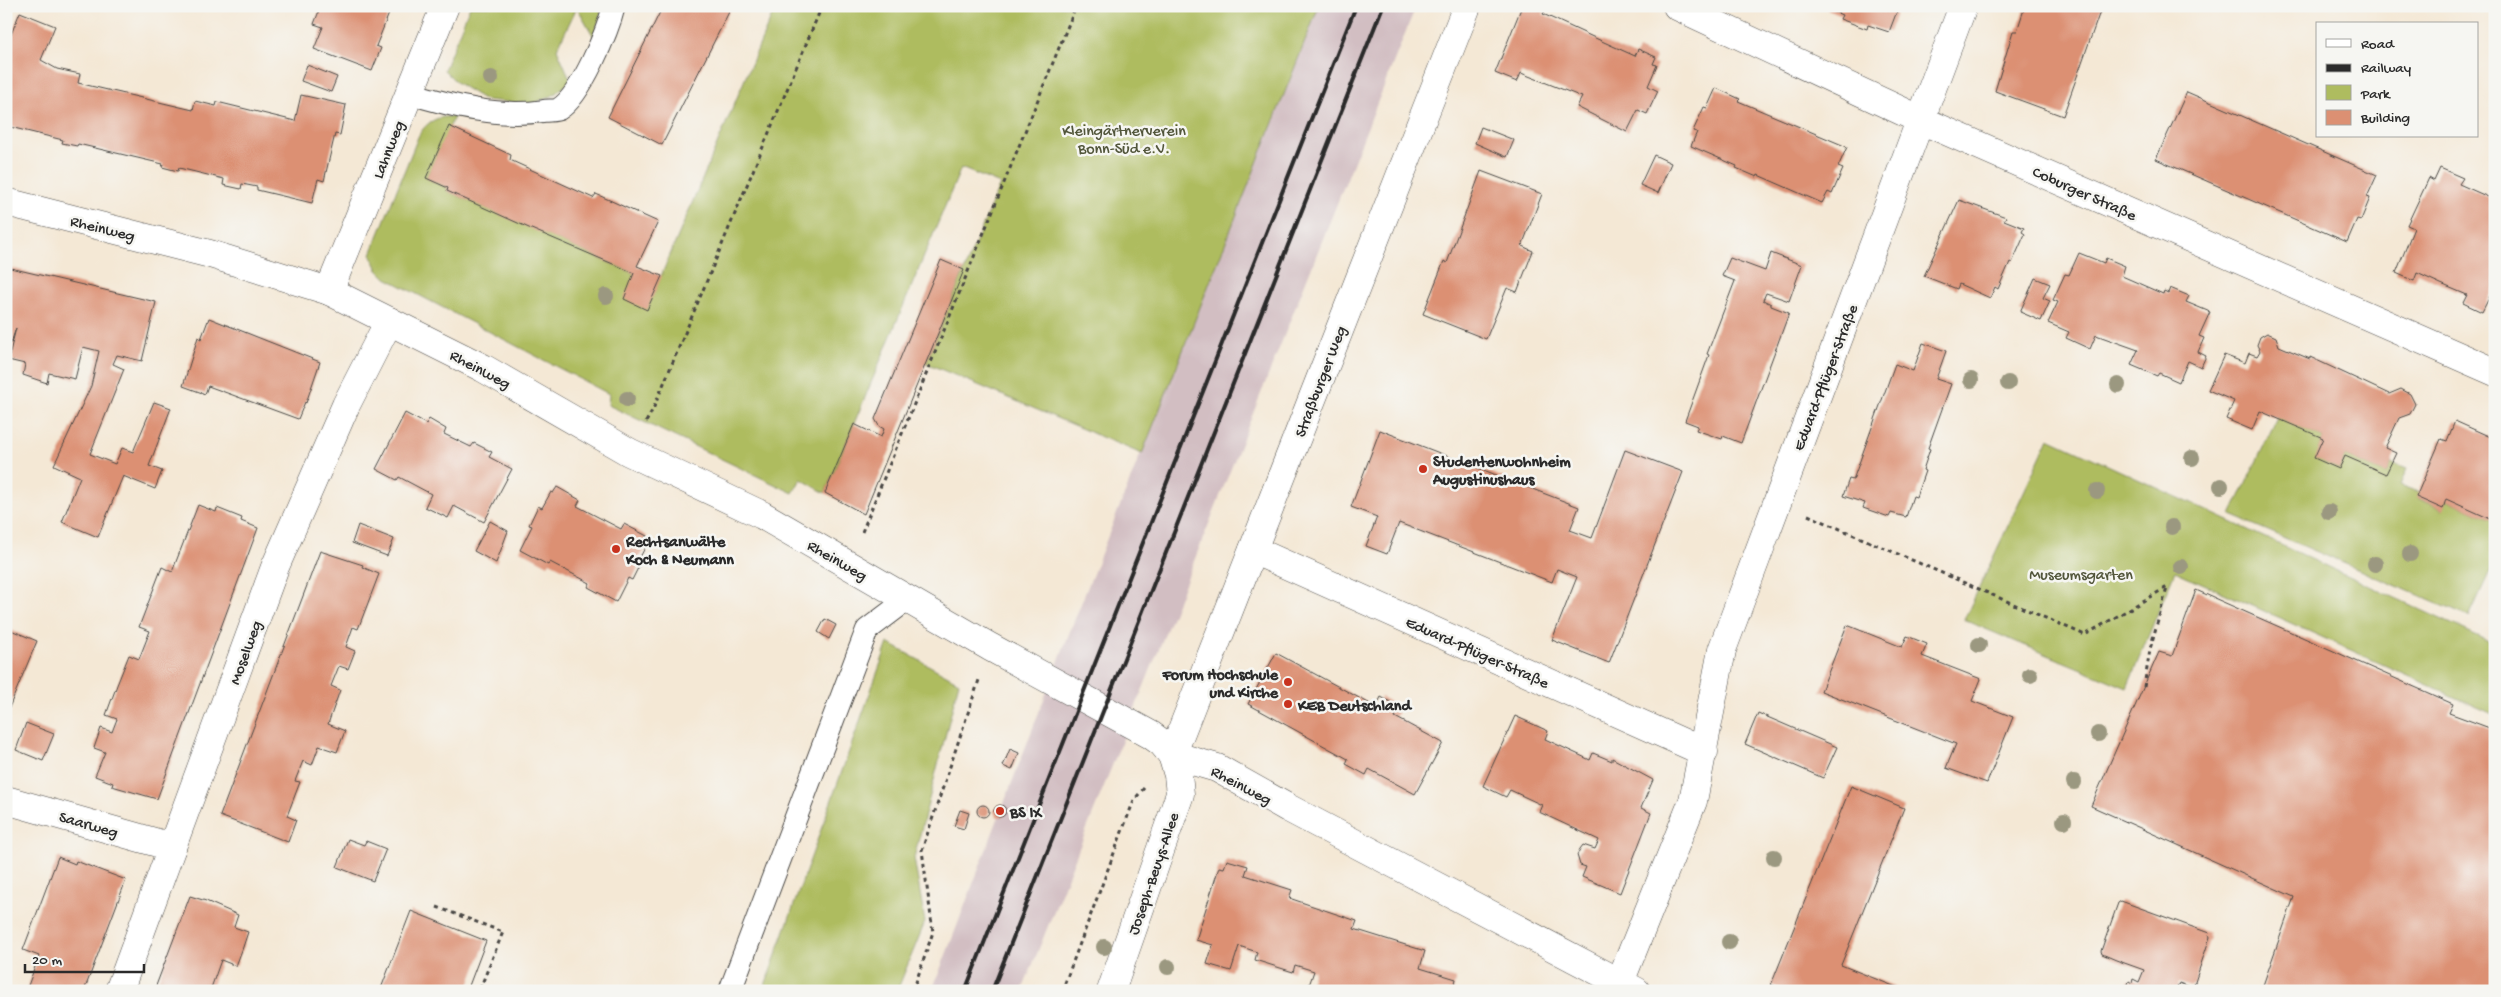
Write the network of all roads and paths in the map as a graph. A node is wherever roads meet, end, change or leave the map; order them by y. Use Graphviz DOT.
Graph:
graph roads {
  1 [pos="445,6"];
  2 [pos="614,6"];
  3 [pos="822,6"];
  4 [pos="1076,6"];
  5 [pos="1466,6"];
  6 [pos="1677,6"];
  7 [pos="1963,6"];
  8 [pos="409,93"];
  9 [pos="1921,120"];
  10 [pos="6,202"];
  11 [pos="329,291"];
  12 [pos="389,321"];
  13 [pos="2495,372"];
  14 [pos="629,452"];
  15 [pos="1777,502"];
  16 [pos="1253,550"];
  17 [pos="848,565"];
  18 [pos="908,599"];
  19 [pos="990,647"];
  20 [pos="2144,686"];
  21 [pos="1704,752"];
  22 [pos="1172,755"];
  23 [pos="6,800"];
  24 [pos="172,847"];
  25 [pos="437,907"];
  26 [pos="1628,986"];
  27 [pos="119,991"];
  28 [pos="479,991"];
  29 [pos="730,991"];
  30 [pos="913,991"];
  31 [pos="1062,991"];
  32 [pos="1111,991"];
  1 -- 8 [label="street, Lahnweg"];
  2 -- 8 [label="lane"];
  3 -- 14 [label="path"];
  4 -- 17 [label="path"];
  5 -- 16 [label="street, Straßburger Weg"];
  6 -- 9 [label="street, Coburger Straße"];
  7 -- 9 [label="street, Eduard-Pflüger-Straße"];
  8 -- 11 [label="street, Lahnweg"];
  9 -- 13 [label="street, Coburger Straße"];
  9 -- 15 [label="street, Eduard-Pflüger-Straße"];
  10 -- 11 [label="street, Rheinweg"];
  11 -- 12 [label="street, Rheinweg"];
  12 -- 14 [label="street, Rheinweg"];
  12 -- 24 [label="street, Moselweg"];
  14 -- 17 [label="street, Rheinweg"];
  15 -- 20 [label="path"];
  15 -- 21 [label="street, Eduard-Pflüger-Straße"];
  16 -- 21 [label="street, Eduard-Pflüger-Straße"];
  16 -- 22 [label="street, Straßburger Weg"];
  17 -- 18 [label="street, Rheinweg"];
  18 -- 19 [label="street, Rheinweg"];
  18 -- 29 [label="lane"];
  19 -- 22 [label="street, Rheinweg"];
  19 -- 30 [label="path"];
  21 -- 26 [label="street, Eduard-Pflüger-Straße"];
  22 -- 26 [label="street, Rheinweg"];
  22 -- 31 [label="path"];
  22 -- 32 [label="street, Joseph-Beuys-Allee"];
  23 -- 24 [label="street, Saarweg"];
  24 -- 27 [label="street, Moselweg"];
  25 -- 28 [label="path"];
}
